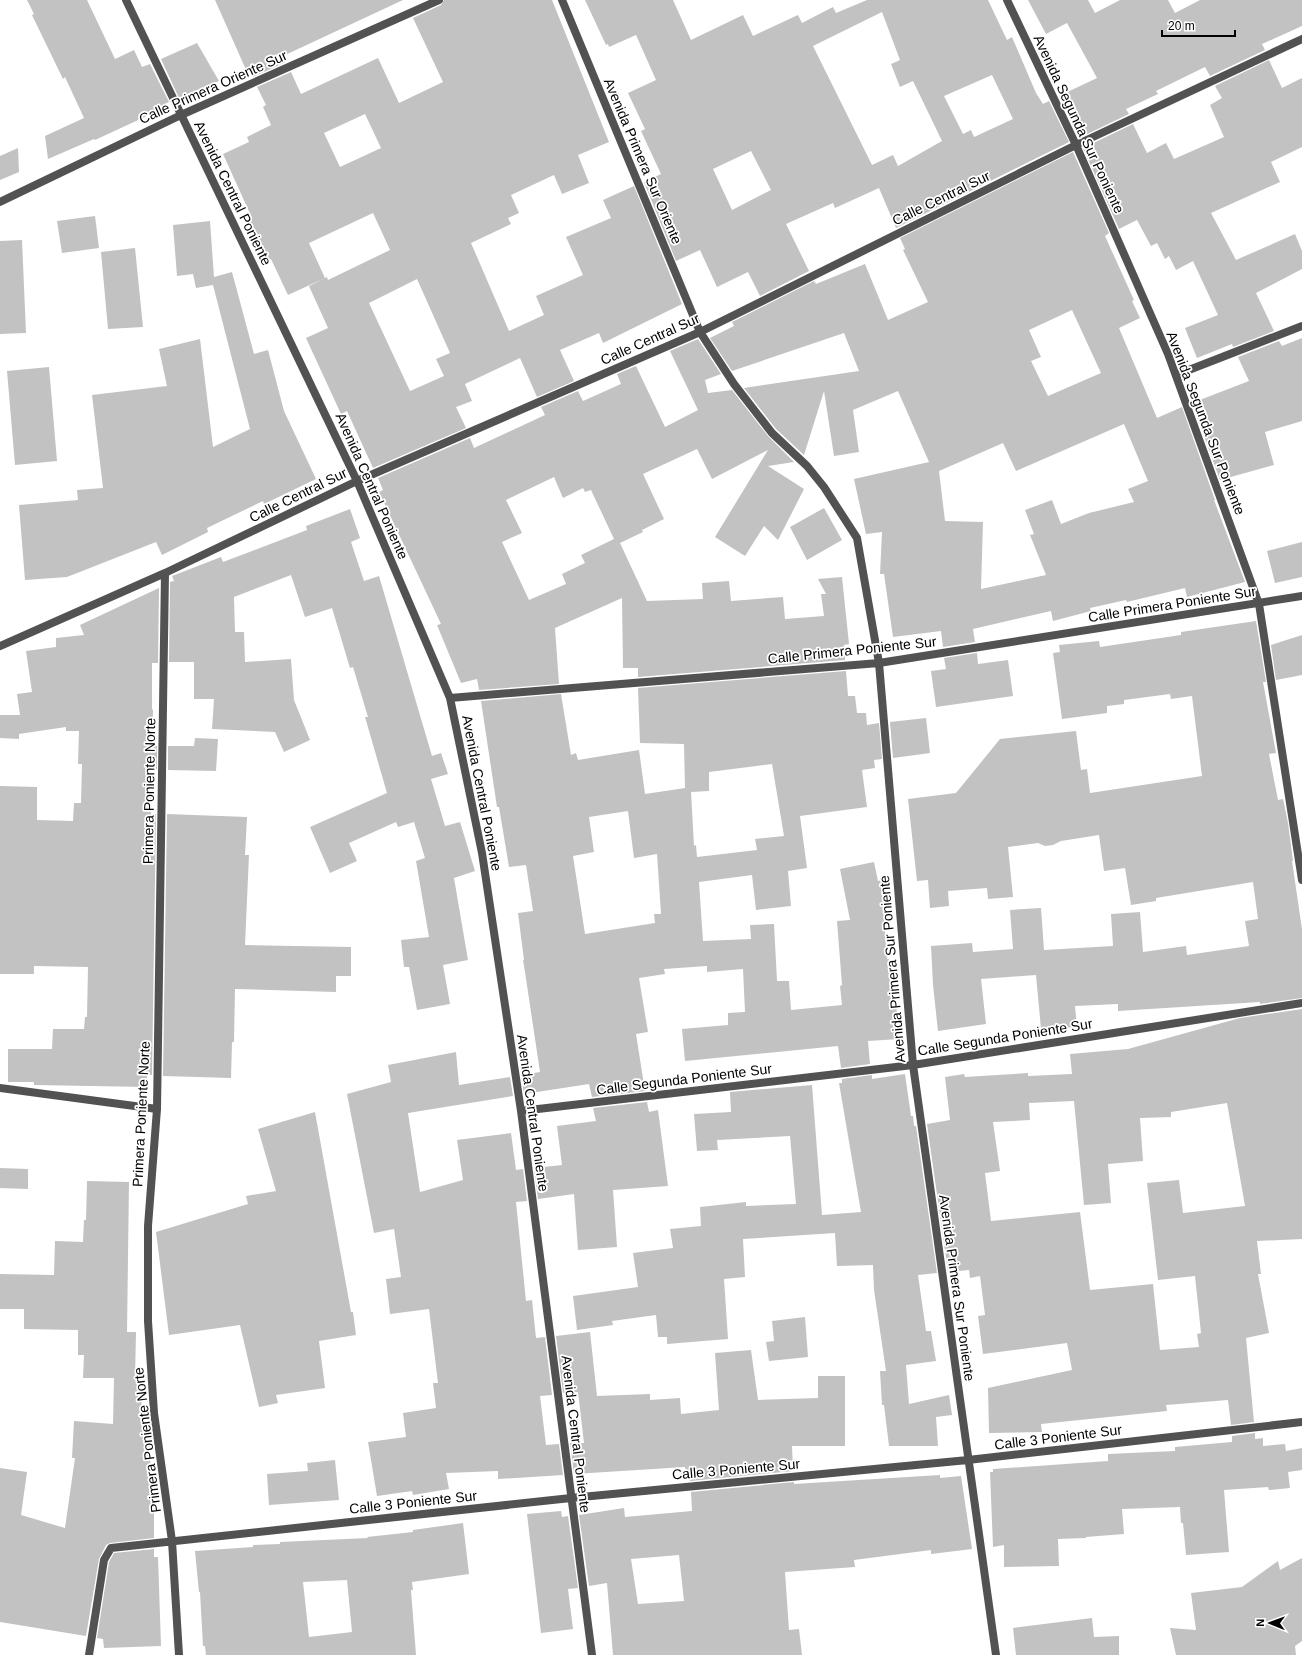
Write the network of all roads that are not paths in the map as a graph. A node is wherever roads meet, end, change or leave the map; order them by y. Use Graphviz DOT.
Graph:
graph roads {
  1 [pos="126,0"];
  2 [pos="439,0"];
  3 [pos="562,0"];
  4 [pos="1007,0"];
  5 [pos="1302,39"];
  6 [pos="181,115"];
  7 [pos="1076,146"];
  8 [pos="0,202"];
  9 [pos="1302,326"];
  10 [pos="700,332"];
  11 [pos="1176,375"];
  12 [pos="357,481"];
  13 [pos="165,573"];
  14 [pos="1302,596"];
  15 [pos="1259,604"];
  16 [pos="0,646"];
  17 [pos="879,663"];
  18 [pos="450,698"];
  19 [pos="1302,880"];
  20 [pos="1302,1003"];
  21 [pos="913,1065"];
  22 [pos="0,1088"];
  23 [pos="157,1109"];
  24 [pos="520,1112"];
  25 [pos="1302,1422"];
  26 [pos="968,1460"];
  27 [pos="571,1498"];
  28 [pos="172,1541"];
  29 [pos="89,1655"];
  30 [pos="179,1655"];
  31 [pos="592,1655"];
  32 [pos="996,1655"];
  1 -- 6 [label="street, Avenida Central Poniente"];
  2 -- 6 [label="street, Calle Primera Oriente Sur"];
  3 -- 10 [label="street, Avenida Primera Sur Oriente"];
  4 -- 7 [label="street, Avenida Segunda Sur Poniente"];
  5 -- 7 [label="street, Calle Central Sur"];
  6 -- 8 [label="street, Calle Primera Oriente Sur"];
  6 -- 12 [label="street, Avenida Central Poniente"];
  7 -- 10 [label="street, Calle Central Sur"];
  7 -- 11 [label="street, Avenida Segunda Sur Poniente"];
  9 -- 11 [label="street"];
  10 -- 12 [label="street, Calle Central Sur"];
  10 -- 17 [label="street, Avenida Primera Sur Poniente"];
  11 -- 15 [label="street, Avenida Segunda Sur Poniente"];
  12 -- 13 [label="street, Calle Central Sur"];
  12 -- 18 [label="street, Avenida Central Poniente"];
  13 -- 16 [label="street, Calle Central Sur"];
  13 -- 23 [label="street, Primera Poniente Norte"];
  14 -- 15 [label="street, Calle Primera Poniente Sur"];
  15 -- 17 [label="street, Calle Primera Poniente Sur"];
  15 -- 19 [label="street, Avenida Segunda Sur Poniente"];
  17 -- 18 [label="street, Calle Primera Poniente Sur"];
  17 -- 21 [label="street, Avenida Primera Sur Poniente"];
  18 -- 24 [label="street, Avenida Central Poniente"];
  20 -- 21 [label="street, Calle Segunda Poniente Sur"];
  21 -- 24 [label="street, Calle Segunda Poniente Sur"];
  21 -- 26 [label="street, Avenida Primera Sur Poniente"];
  22 -- 23 [label="street"];
  23 -- 28 [label="street, Primera Poniente Norte"];
  24 -- 27 [label="street, Avenida Central Poniente"];
  25 -- 26 [label="street, Calle 3 Poniente Sur"];
  26 -- 27 [label="street, Calle 3 Poniente Sur"];
  26 -- 32 [label="street, Avenida Primera Sur Poniente"];
  27 -- 28 [label="street, Calle 3 Poniente Sur"];
  27 -- 31 [label="street, Avenida Central Poniente"];
  28 -- 29 [label="street, Calle 3 Poniente Sur"];
  28 -- 30 [label="street, Primera Poniente Norte"];
}
